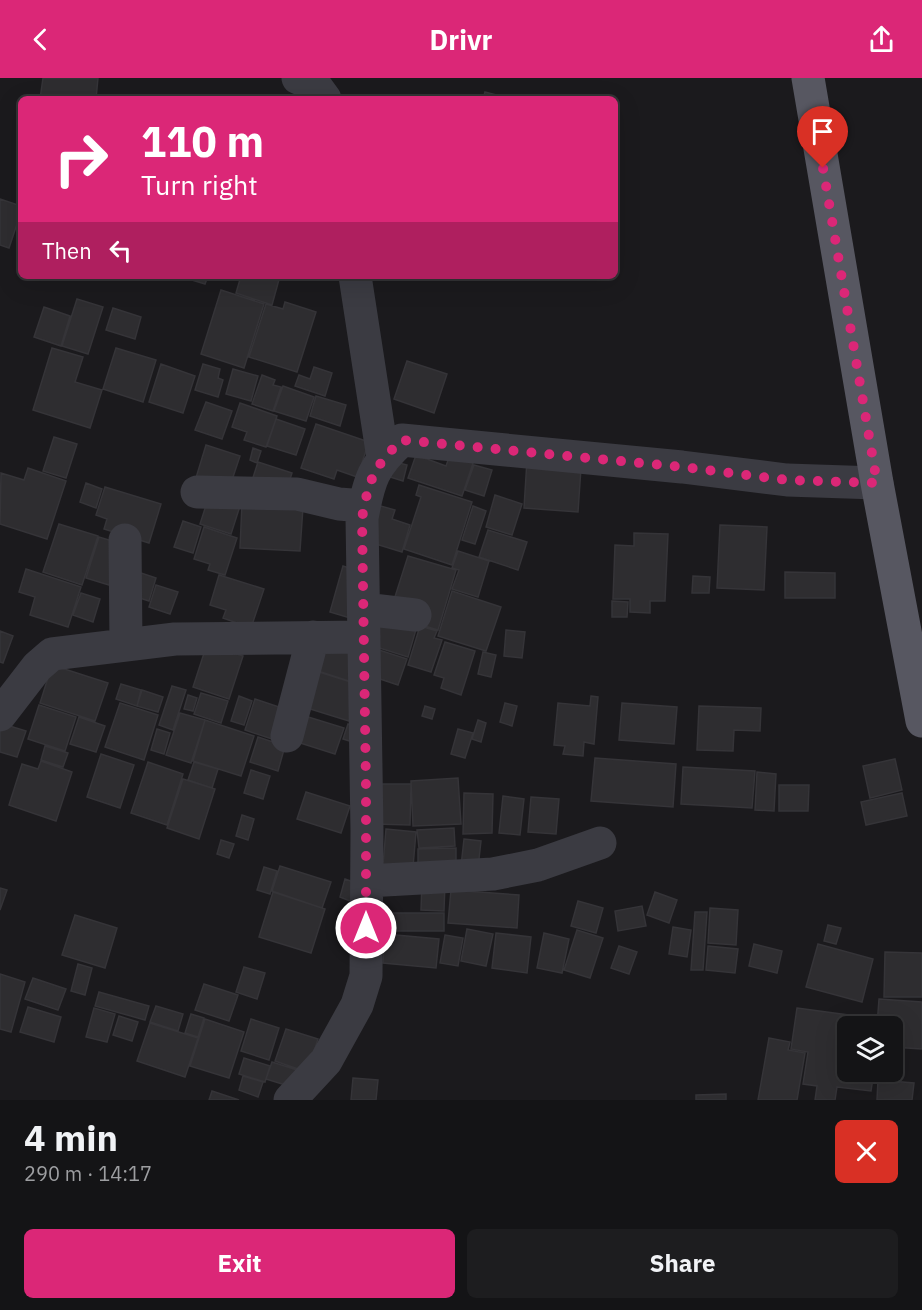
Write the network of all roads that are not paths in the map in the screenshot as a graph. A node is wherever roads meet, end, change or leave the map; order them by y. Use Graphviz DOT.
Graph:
graph roads {
  1 [pos="298,78"];
  2 [pos="808,78"];
  3 [pos="323,96"];
  4 [pos="355,279"];
  5 [pos="383,458"];
  6 [pos="877,483"];
  7 [pos="197,492"];
  8 [pos="364,506"];
  9 [pos="125,540"];
  10 [pos="415,615"];
  11 [pos="364,623"];
  12 [pos="313,638"];
  13 [pos="126,645"];
  14 [pos="0,715"];
  15 [pos="922,721"];
  16 [pos="287,736"];
  17 [pos="600,843"];
  18 [pos="367,880"];
  19 [pos="290,1100"];
  1 -- 3 [label="street"];
  2 -- 6 [label="main road"];
  4 -- 5 [label="street"];
  5 -- 6 [label="street"];
  5 -- 8 [label="street"];
  6 -- 15 [label="main road"];
  7 -- 8 [label="street"];
  8 -- 11 [label="street"];
  9 -- 13 [label="street"];
  10 -- 11 [label="street"];
  11 -- 12 [label="street"];
  11 -- 18 [label="street"];
  12 -- 13 [label="street"];
  12 -- 16 [label="street"];
  13 -- 14 [label="street"];
  17 -- 18 [label="street"];
  18 -- 19 [label="street"];
}
